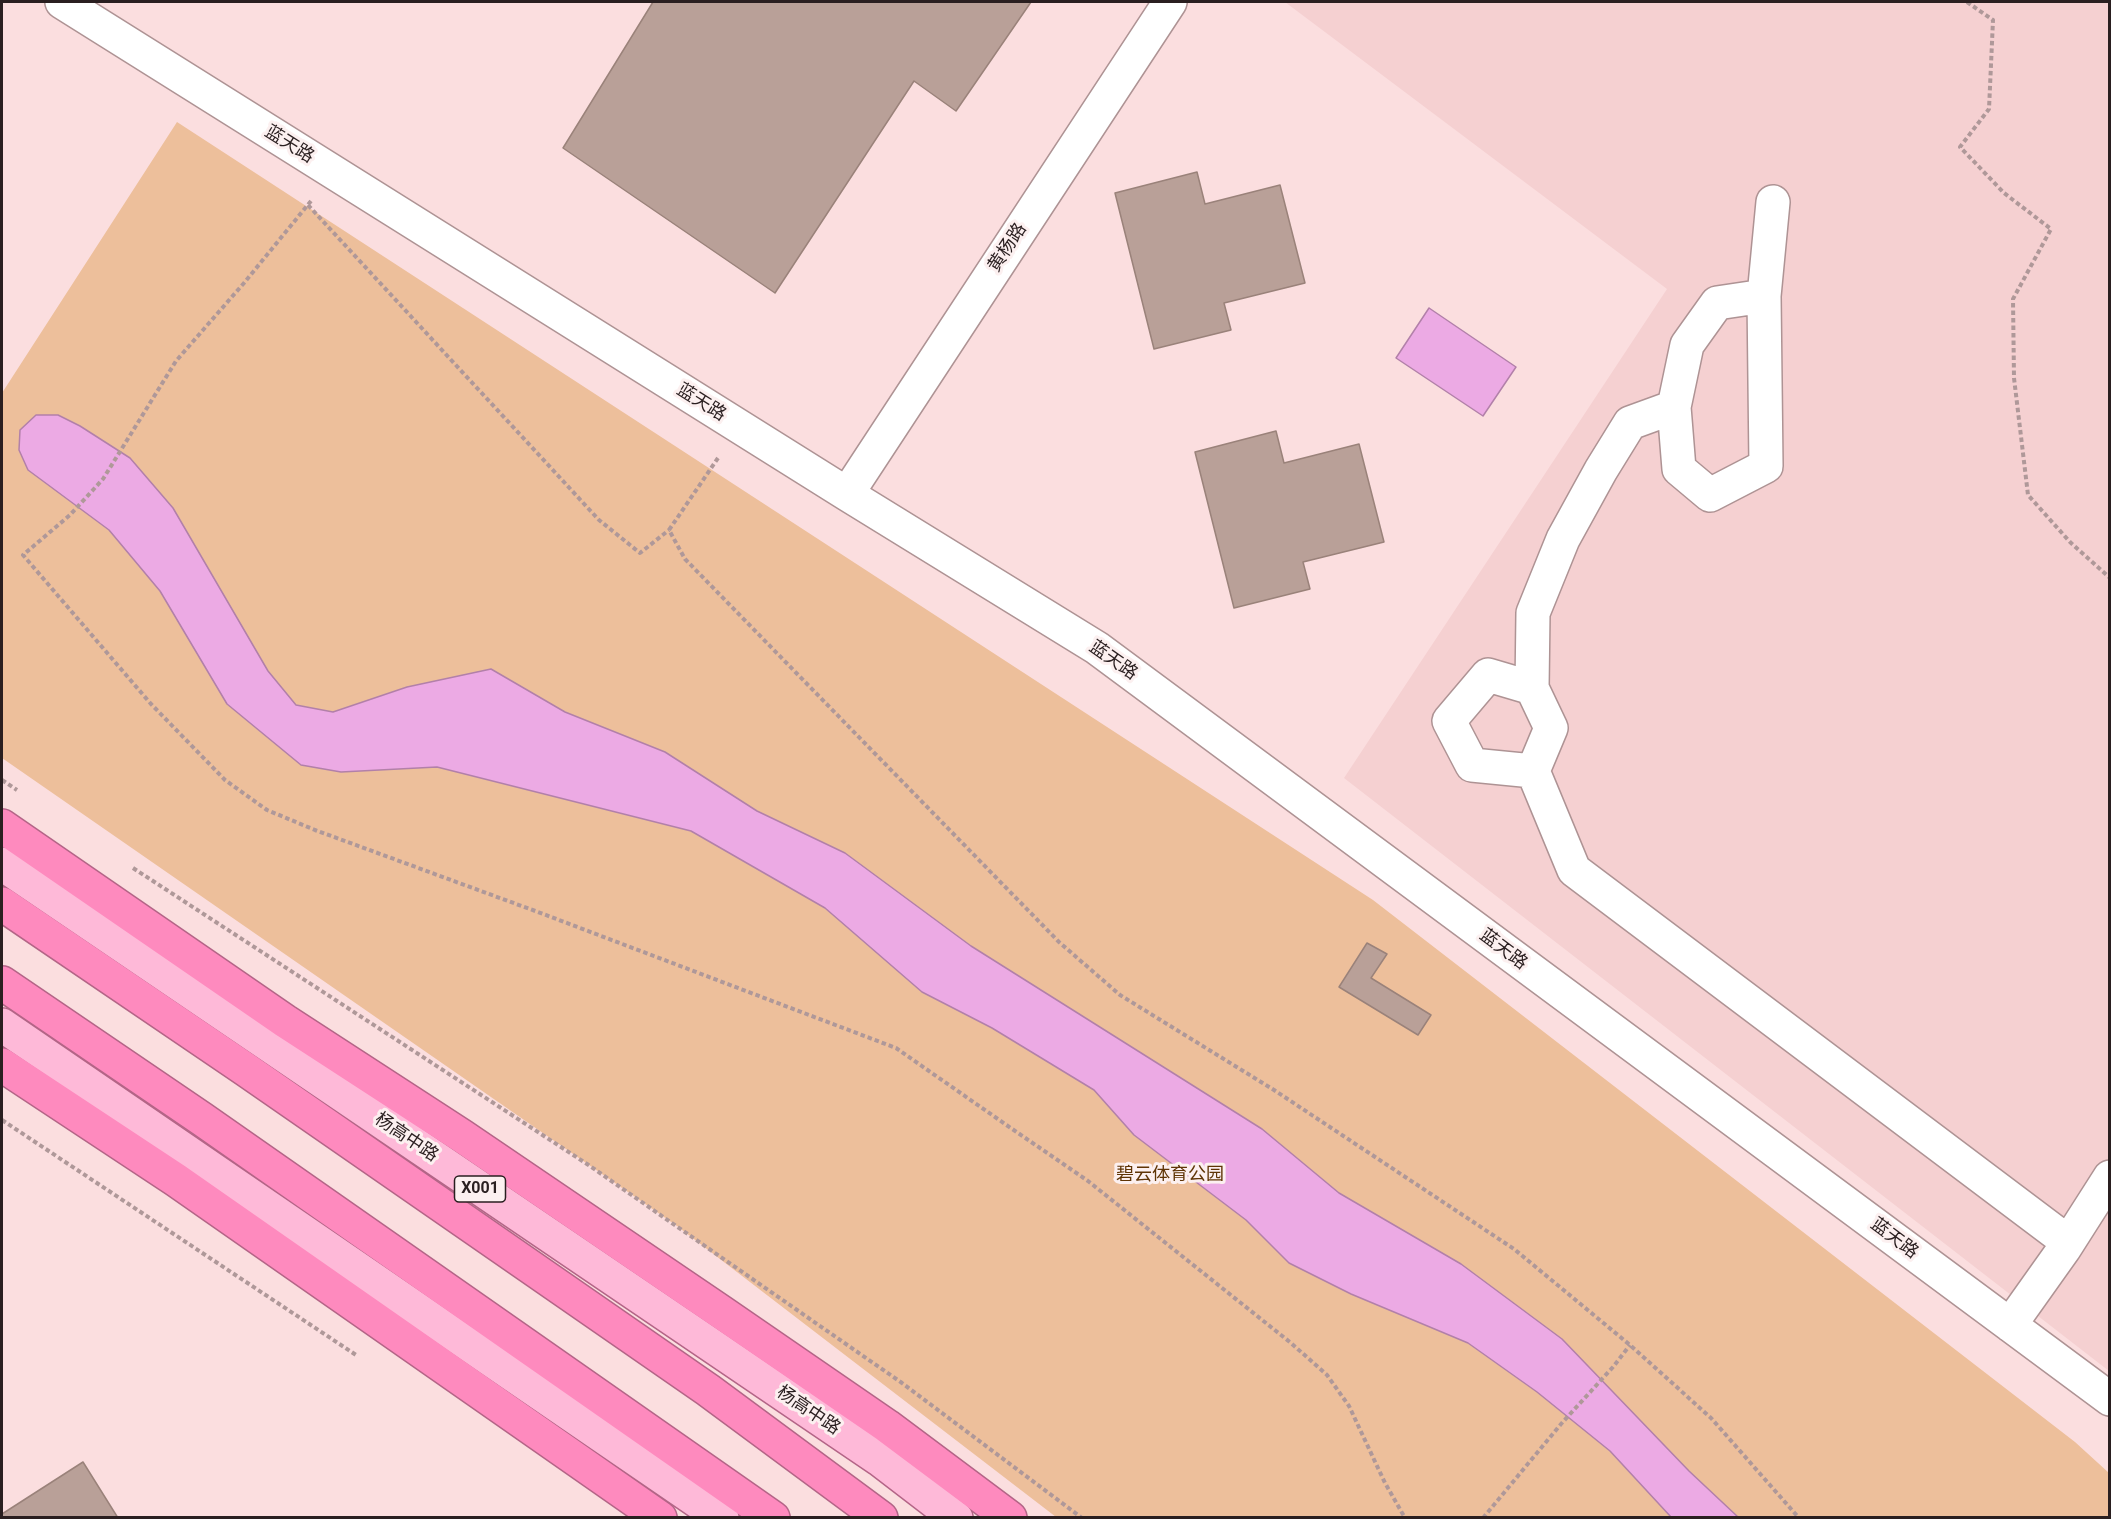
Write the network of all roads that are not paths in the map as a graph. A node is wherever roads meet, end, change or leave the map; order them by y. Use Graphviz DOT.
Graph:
graph roads {
  1 [pos="62,2"];
  2 [pos="1170,2"];
  3 [pos="1773,202"];
  4 [pos="1764,296"];
  5 [pos="1674,407"];
  6 [pos="846,495"];
  7 [pos="1532,688"];
  8 [pos="1533,771"];
  9 [pos="2,826"];
  10 [pos="2,864"];
  11 [pos="2,904"];
  12 [pos="2,983"];
  13 [pos="2,1025"];
  14 [pos="2,1065"];
  15 [pos="2109,1178"];
  16 [pos="2068,1242"];
  17 [pos="2010,1325"];
  18 [pos="2109,1399"];
  19 [pos="660,1518"];
  20 [pos="722,1518"];
  21 [pos="773,1518"];
  22 [pos="881,1518"];
  23 [pos="956,1518"];
  24 [pos="1010,1518"];
  1 -- 6 [label="street, 蓝天路"];
  2 -- 6 [label="street, 黄杨路"];
  3 -- 4 [label="street"];
  4 -- 5 [label="street"];
  4 -- 5 [label="street"];
  5 -- 7 [label="street"];
  6 -- 17 [label="street, 蓝天路"];
  7 -- 8 [label="street"];
  7 -- 8 [label="street"];
  8 -- 16 [label="street"];
  9 -- 24 [label="highway"];
  10 -- 23 [label="main road, 杨高中路 / X001"];
  11 -- 22 [label="highway, 杨高中路 / X001"];
  12 -- 21 [label="highway"];
  13 -- 20 [label="main road"];
  14 -- 19 [label="highway"];
  15 -- 16 [label="street"];
  16 -- 17 [label="street"];
  17 -- 18 [label="street, 蓝天路"];
}
